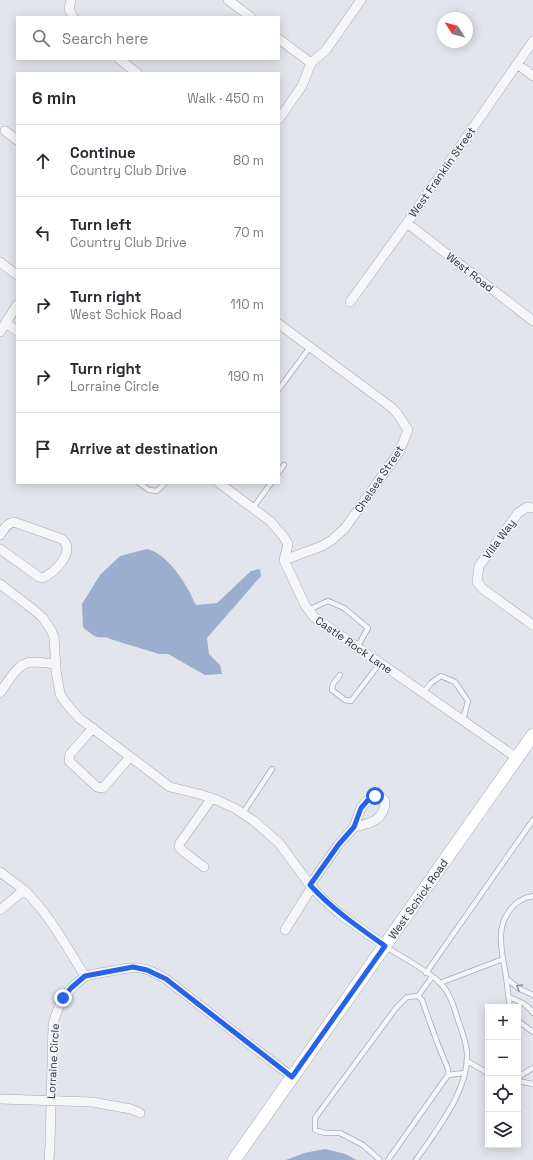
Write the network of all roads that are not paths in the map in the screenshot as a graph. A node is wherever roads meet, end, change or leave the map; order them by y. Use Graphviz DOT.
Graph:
graph roads {
  1 [pos="71,0"];
  2 [pos="228,0"];
  3 [pos="361,0"];
  4 [pos="72,16"];
  5 [pos="250,16"];
  6 [pos="280,40"];
  7 [pos="533,41"];
  8 [pos="119,60"];
  9 [pos="311,63"];
  10 [pos="517,64"];
  11 [pos="136,72"];
  12 [pos="533,76"];
  13 [pos="280,118"];
  14 [pos="5,131"];
  15 [pos="16,139"];
  16 [pos="407,223"];
  17 [pos="0,262"];
  18 [pos="16,274"];
  19 [pos="350,302"];
  20 [pos="16,307"];
  21 [pos="533,321"];
  22 [pos="6,323"];
  23 [pos="280,325"];
  24 [pos="16,330"];
  25 [pos="0,332"];
  26 [pos="310,347"];
  27 [pos="280,388"];
  28 [pos="284,465"];
  29 [pos="280,471"];
  30 [pos="140,484"];
  31 [pos="164,484"];
  32 [pos="220,484"];
  33 [pos="270,484"];
  34 [pos="253,508"];
  35 [pos="533,508"];
  36 [pos="0,535"];
  37 [pos="1,553"];
  38 [pos="284,560"];
  39 [pos="0,584"];
  40 [pos="308,610"];
  41 [pos="533,626"];
  42 [pos="357,648"];
  43 [pos="55,664"];
  44 [pos="380,664"];
  45 [pos="340,675"];
  46 [pos="0,693"];
  47 [pos="423,693"];
  48 [pos="463,720"];
  49 [pos="93,728"];
  50 [pos="533,735"];
  51 [pos="130,757"];
  52 [pos="517,758"];
  53 [pos="272,769"];
  54 [pos="212,798"];
  55 [pos="243,813"];
  56 [pos="533,820"];
  57 [pos="354,827"];
  58 [pos="204,867"];
  59 [pos="0,872"];
  60 [pos="311,886"];
  61 [pos="24,890"];
  62 [pos="533,896"];
  63 [pos="0,910"];
  64 [pos="285,930"];
  65 [pos="385,946"];
  66 [pos="503,959"];
  67 [pos="426,973"];
  68 [pos="85,976"];
  69 [pos="432,977"];
  70 [pos="506,978"];
  71 [pos="440,982"];
  72 [pos="533,995"];
  73 [pos="418,996"];
  74 [pos="509,997"];
  75 [pos="510,1004"];
  76 [pos="533,1012"];
  77 [pos="521,1023"];
  78 [pos="533,1032"];
  79 [pos="467,1061"];
  80 [pos="533,1068"];
  81 [pos="485,1071"];
  82 [pos="464,1073"];
  83 [pos="448,1075"];
  84 [pos="521,1076"];
  85 [pos="292,1077"];
  86 [pos="521,1082"];
  87 [pos="533,1084"];
  88 [pos="0,1099"];
  89 [pos="51,1100"];
  90 [pos="140,1113"];
  91 [pos="49,1160"];
  92 [pos="234,1160"];
  93 [pos="380,1160"];
  94 [pos="388,1160"];
  95 [pos="416,1160"];
  1 -- 4 [label="street"];
  2 -- 5 [label="street"];
  3 -- 9 [label="street"];
  6 -- 9 [label="street"];
  7 -- 10 [label="street, West Franklin Street"];
  8 -- 11 [label="street"];
  9 -- 13 [label="street"];
  10 -- 12 [label="street"];
  10 -- 16 [label="street, West Franklin Street"];
  14 -- 15 [label="street"];
  16 -- 19 [label="street, West Franklin Street"];
  16 -- 21 [label="street, West Road"];
  17 -- 18 [label="street"];
  20 -- 22 [label="street"];
  22 -- 24 [label="street"];
  22 -- 25 [label="street"];
  23 -- 26 [label="street, Chelsea Street"];
  26 -- 27 [label="lane"];
  26 -- 38 [label="street, Chelsea Street"];
  28 -- 29 [label="lane"];
  30 -- 31 [label="lane"];
  32 -- 34 [label="street"];
  33 -- 34 [label="lane"];
  34 -- 38 [label="street"];
  35 -- 41 [label="street, Villa Way"];
  36 -- 37 [label="street"];
  38 -- 40 [label="street, Castle Rock Lane"];
  39 -- 43 [label="street"];
  40 -- 42 [label="street, Castle Rock Lane"];
  40 -- 42 [label="lane"];
  42 -- 44 [label="street, Castle Rock Lane"];
  43 -- 46 [label="street"];
  43 -- 49 [label="street"];
  44 -- 45 [label="lane"];
  44 -- 47 [label="street, Castle Rock Lane"];
  47 -- 48 [label="street, Castle Rock Lane"];
  47 -- 48 [label="lane"];
  48 -- 52 [label="street, Castle Rock Lane"];
  49 -- 51 [label="street"];
  49 -- 51 [label="street"];
  50 -- 52 [label="street, West Schick Road"];
  51 -- 54 [label="street"];
  52 -- 65 [label="street, West Schick Road"];
  53 -- 55 [label="lane"];
  54 -- 55 [label="street"];
  54 -- 58 [label="street"];
  55 -- 60 [label="street"];
  56 -- 67 [label="lane"];
  57 -- 60 [label="street"];
  59 -- 61 [label="street"];
  60 -- 64 [label="street"];
  60 -- 65 [label="street"];
  61 -- 63 [label="street"];
  61 -- 68 [label="street"];
  62 -- 66 [label="lane"];
  65 -- 67 [label="lane"];
  65 -- 85 [label="street, West Schick Road"];
  66 -- 70 [label="lane"];
  66 -- 71 [label="lane"];
  67 -- 69 [label="lane"];
  68 -- 85 [label="street"];
  68 -- 89 [label="street, Lorraine Circle"];
  69 -- 71 [label="lane"];
  69 -- 73 [label="lane"];
  72 -- 70 [label="lane, one-way"];
  70 -- 74 [label="lane"];
  71 -- 79 [label="lane"];
  73 -- 83 [label="lane"];
  73 -- 93 [label="lane"];
  74 -- 75 [label="lane"];
  74 -- 76 [label="lane"];
  77 -- 78 [label="lane"];
  79 -- 81 [label="lane"];
  79 -- 82 [label="lane"];
  80 -- 84 [label="lane"];
  82 -- 83 [label="lane"];
  82 -- 95 [label="lane"];
  83 -- 94 [label="lane"];
  85 -- 92 [label="street, West Schick Road"];
  86 -- 87 [label="lane"];
  88 -- 89 [label="street"];
  89 -- 90 [label="street"];
  89 -- 91 [label="street, Lorraine Circle"];
}
